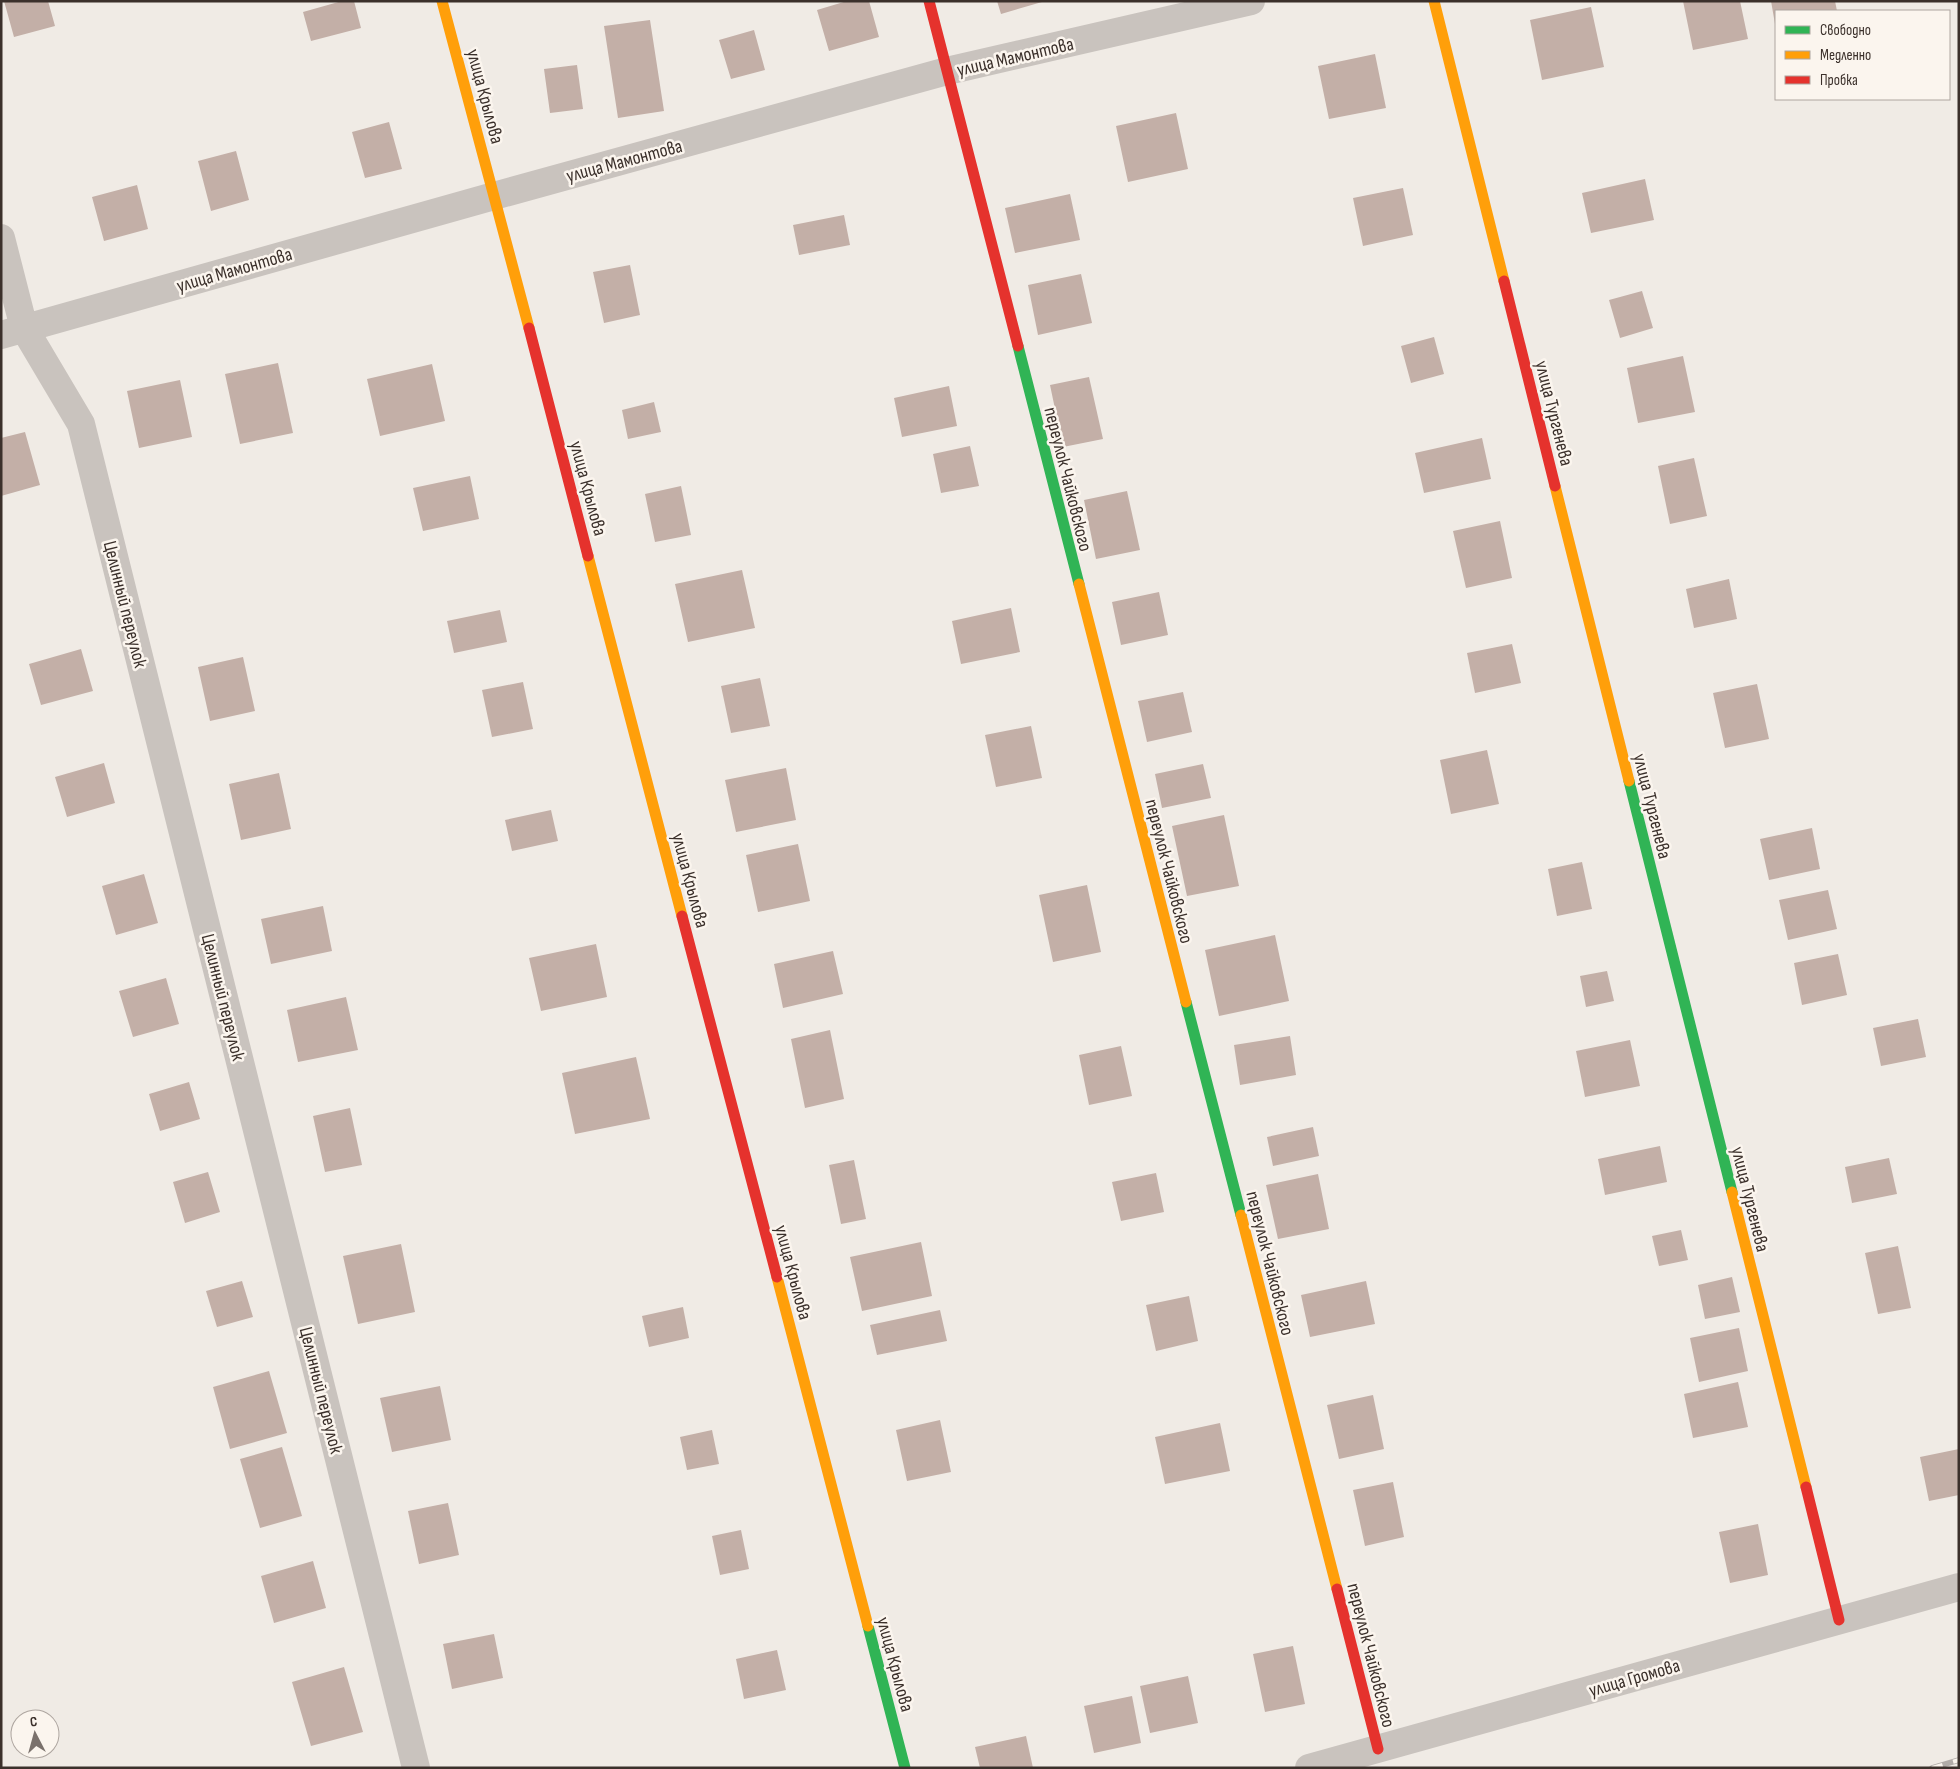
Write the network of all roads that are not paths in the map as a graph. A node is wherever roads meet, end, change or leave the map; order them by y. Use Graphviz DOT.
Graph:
graph roads {
  1 [pos="442,1"];
  2 [pos="928,1"];
  3 [pos="1251,1"];
  4 [pos="1434,1"];
  5 [pos="947,71"];
  6 [pos="494,196"];
  7 [pos="1,238"];
  8 [pos="12,332"];
  9 [pos="1959,1587"];
  10 [pos="1839,1620"];
  11 [pos="1378,1749"];
  12 [pos="416,1768"];
  13 [pos="905,1768"];
  14 [pos="1309,1768"];
  1 -- 6 [label="street, улица Крылова"];
  2 -- 5 [label="street, переулок Чайковского"];
  3 -- 5 [label="street, улица Мамонтова"];
  4 -- 10 [label="street, улица Тургенева"];
  5 -- 6 [label="street, улица Мамонтова"];
  5 -- 11 [label="street, переулок Чайковского"];
  6 -- 8 [label="street, улица Мамонтова"];
  6 -- 13 [label="street, улица Крылова"];
  7 -- 8 [label="street, Целинный переулок"];
  8 -- 12 [label="street, Целинный переулок"];
  9 -- 10 [label="street, улица Громова"];
  10 -- 11 [label="street, улица Громова"];
  11 -- 14 [label="street, улица Громова"];
}
